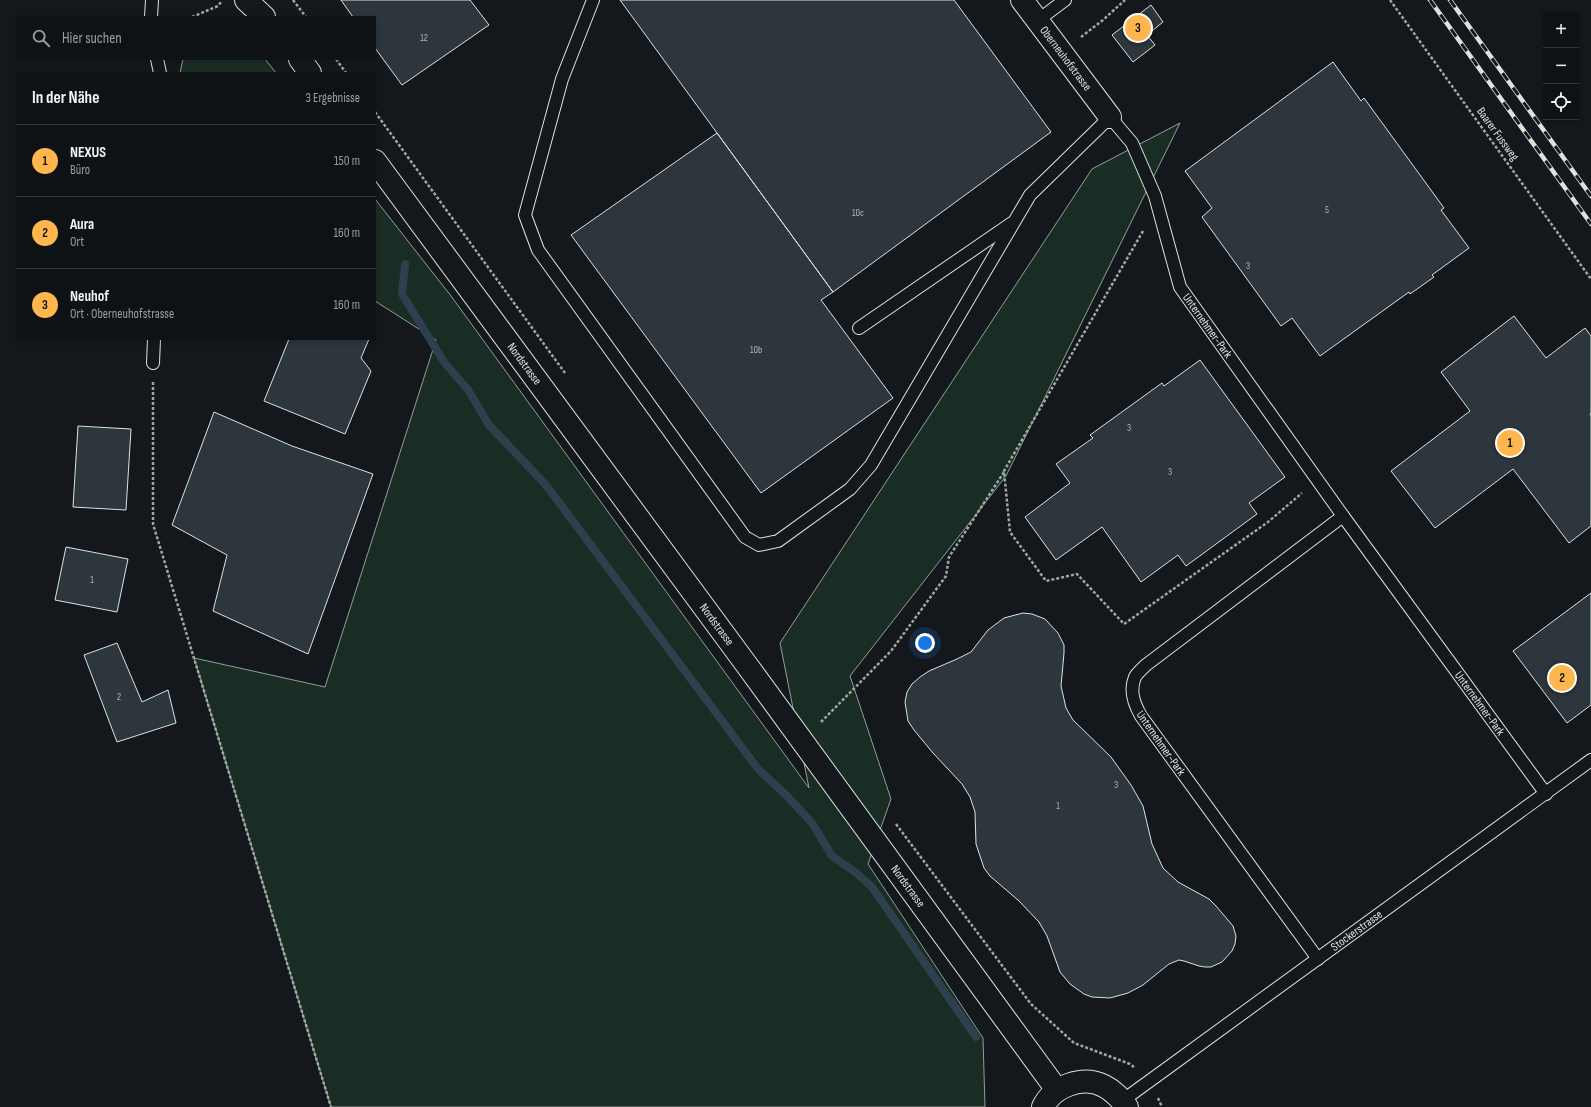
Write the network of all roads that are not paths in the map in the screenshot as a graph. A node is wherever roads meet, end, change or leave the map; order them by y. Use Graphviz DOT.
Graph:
graph roads {
  1 [pos="152,0"];
  2 [pos="246,0"];
  3 [pos="593,0"];
  4 [pos="1022,0"];
  5 [pos="1065,0"];
  6 [pos="150,16"];
  7 [pos="263,16"];
  8 [pos="1037,21"];
  9 [pos="157,60"];
  10 [pos="301,60"];
  11 [pos="160,72"];
  12 [pos="309,72"];
  13 [pos="1110,116"];
  14 [pos="376,161"];
  15 [pos="1016,220"];
  16 [pos="859,328"];
  17 [pos="154,340"];
  18 [pos="153,363"];
  19 [pos="1343,516"];
  20 [pos="1591,760"];
  21 [pos="1546,794"];
  22 [pos="1318,958"];
  23 [pos="1056,1090"];
  24 [pos="1124,1104"];
  25 [pos="1043,1107"];
  1 -- 6 [label="lane"];
  2 -- 7 [label="main road"];
  3 -- 15 [label="lane"];
  4 -- 8 [label="main road, Oberneuhofstrasse"];
  5 -- 8 [label="lane"];
  8 -- 13 [label="main road, Oberneuhofstrasse"];
  9 -- 11 [label="lane"];
  10 -- 12 [label="main road"];
  13 -- 15 [label="lane"];
  13 -- 19 [label="lane, Unternehmer-Park"];
  14 -- 23 [label="main road, Nordstrasse"];
  15 -- 16 [label="lane"];
  17 -- 18 [label="lane"];
  19 -- 21 [label="lane, Unternehmer-Park"];
  19 -- 22 [label="lane, Unternehmer-Park"];
  20 -- 21 [label="lane, Stockerstrasse"];
  21 -- 22 [label="lane, Stockerstrasse"];
  22 -- 24 [label="lane, Stockerstrasse"];
  23 -- 24 [label="main road"];
  23 -- 25 [label="main road"];
}
